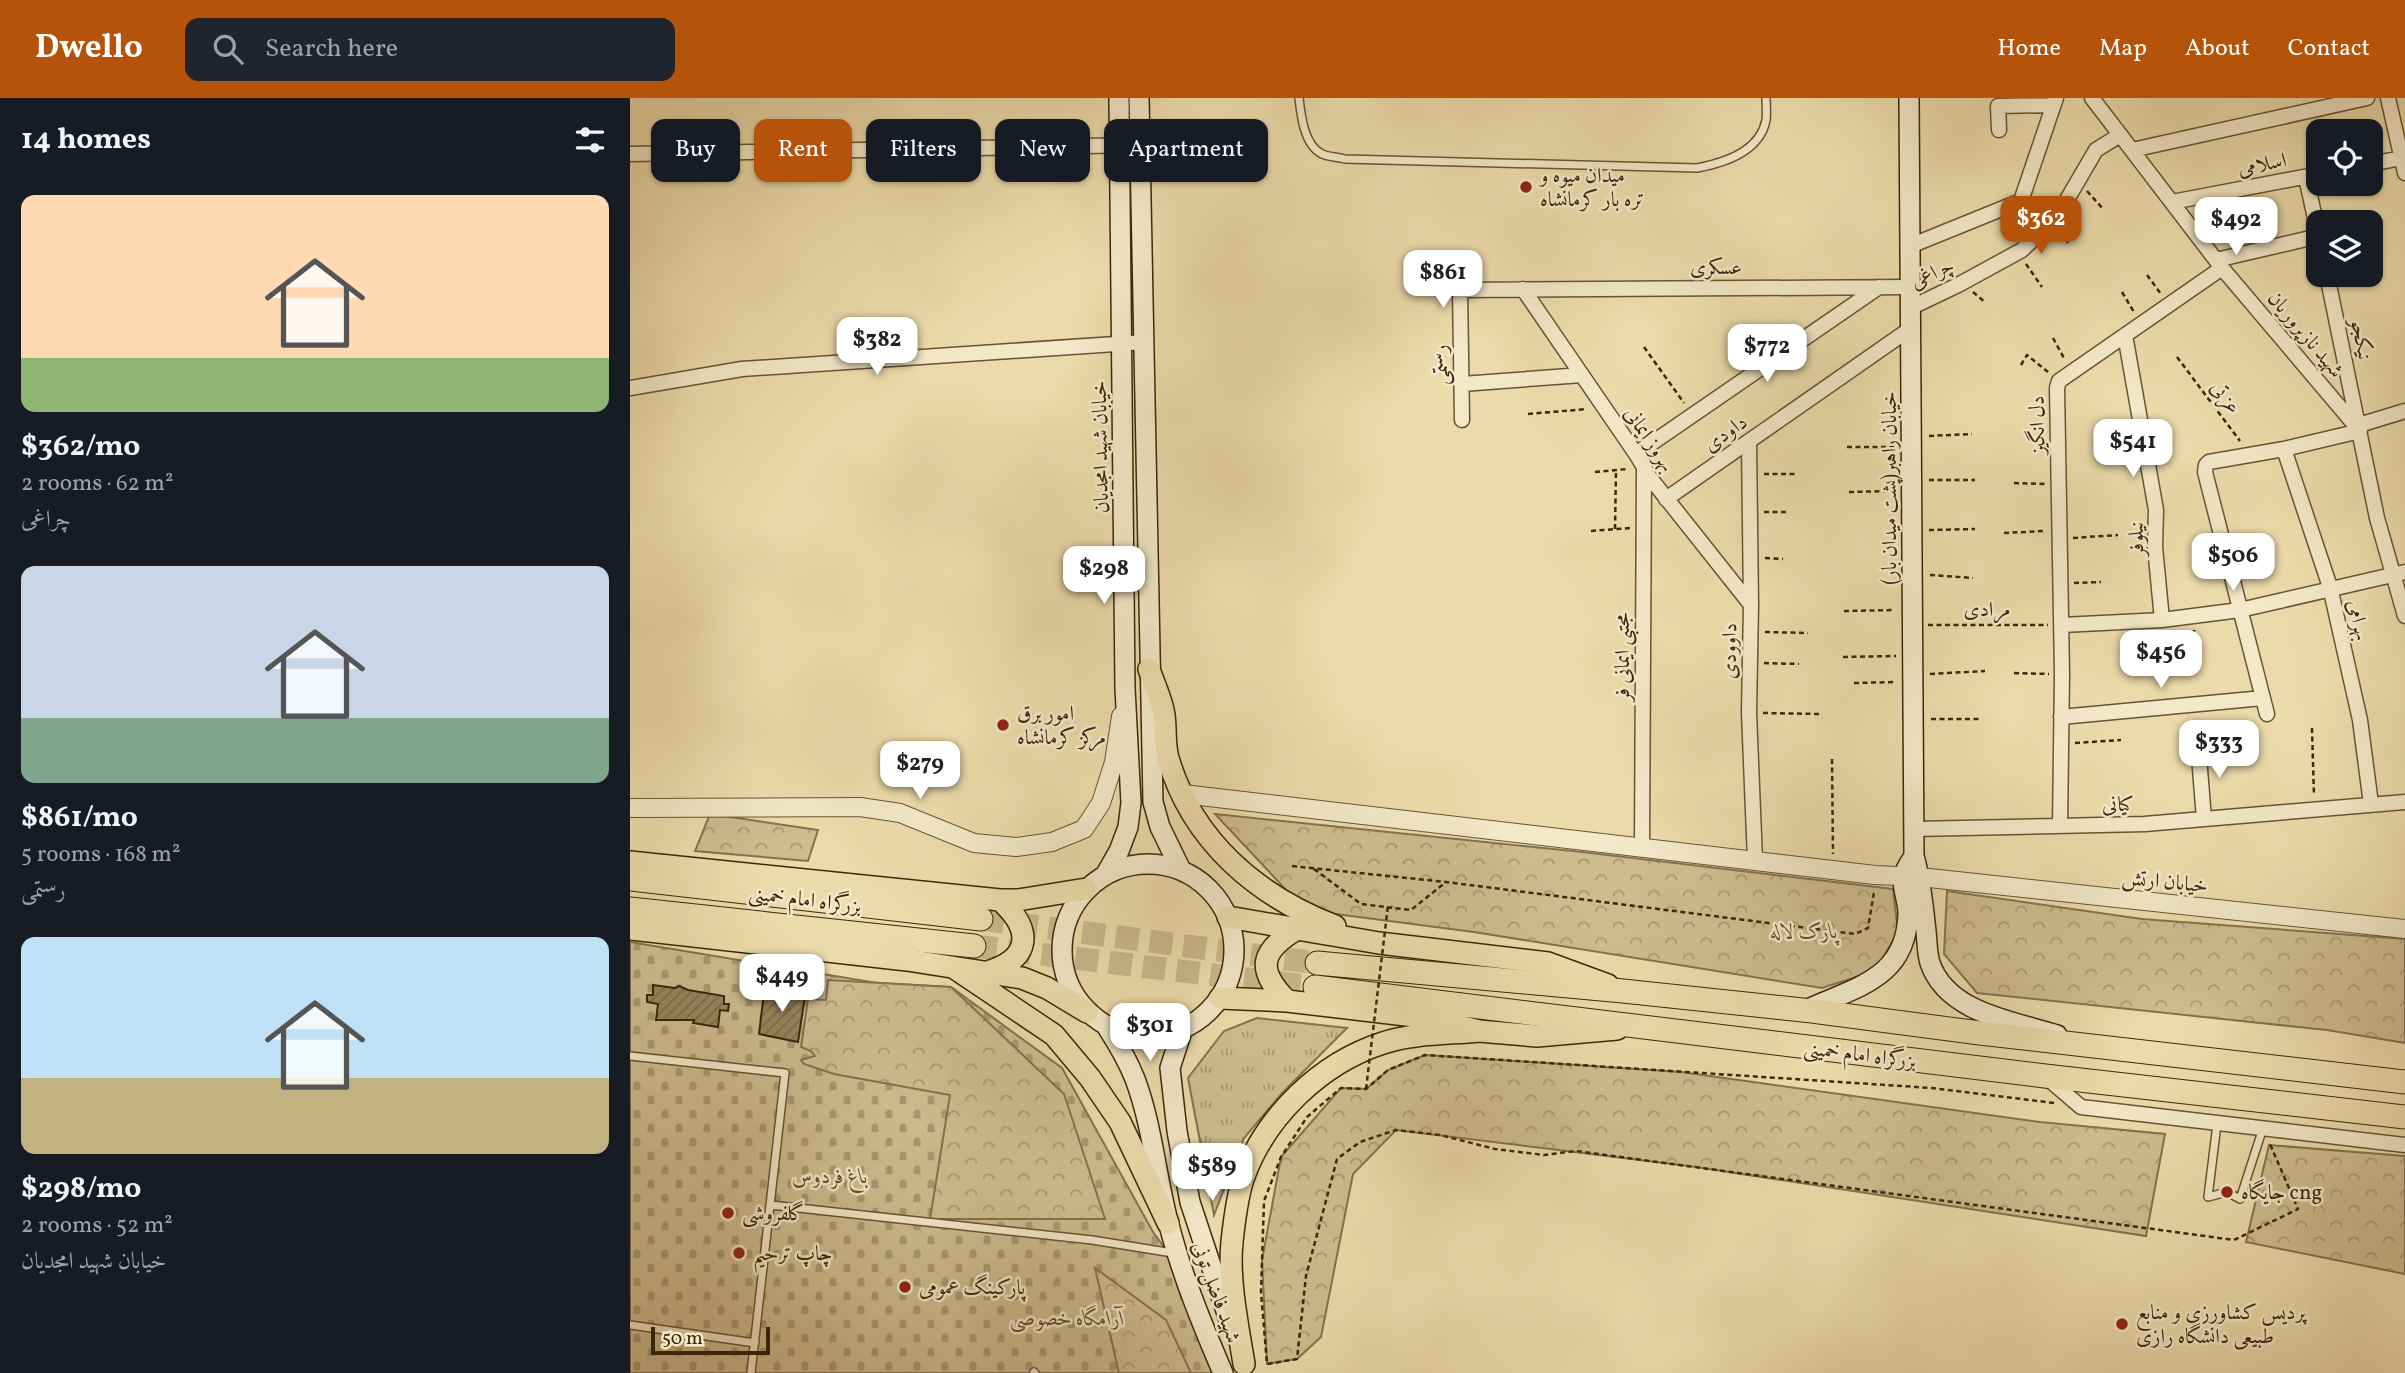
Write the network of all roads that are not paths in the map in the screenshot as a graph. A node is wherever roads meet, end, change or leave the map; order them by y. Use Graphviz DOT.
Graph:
graph roads {
  1 [pos="1119,98"];
  2 [pos="1139,98"];
  3 [pos="1299,98"];
  4 [pos="1766,98"];
  5 [pos="1909,98"];
  6 [pos="2092,98"];
  7 [pos="2367,98"];
  8 [pos="2388,98"];
  9 [pos="2054,102"];
  10 [pos="1119,119"];
  11 [pos="1139,119"];
  12 [pos="1998,130"];
  13 [pos="2120,135"];
  14 [pos="1104,145"];
  15 [pos="2132,150"];
  16 [pos="630,154"];
  17 [pos="2402,158"];
  18 [pos="2383,162"];
  19 [pos="2405,173"];
  20 [pos="2306,176"];
  21 [pos="1120,182"];
  22 [pos="1141,182"];
  23 [pos="2172,202"];
  24 [pos="2306,241"];
  25 [pos="1910,246"];
  26 [pos="2219,264"];
  27 [pos="1879,286"];
  28 [pos="1910,287"];
  29 [pos="2330,287"];
  30 [pos="1523,289"];
  31 [pos="1910,307"];
  32 [pos="1910,329"];
  33 [pos="2125,335"];
  34 [pos="1144,342"];
  35 [pos="1121,343"];
  36 [pos="1582,375"];
  37 [pos="1462,384"];
  38 [pos="630,388"];
  39 [pos="2405,411"];
  40 [pos="1462,420"];
  41 [pos="2359,428"];
  42 [pos="1749,441"];
  43 [pos="2284,449"];
  44 [pos="1636,454"];
  45 [pos="1644,468"];
  46 [pos="1667,499"];
  47 [pos="2399,573"];
  48 [pos="2330,587"];
  49 [pos="1751,605"];
  50 [pos="2240,610"];
  51 [pos="2405,616"];
  52 [pos="2158,620"];
  53 [pos="2062,625"];
  54 [pos="1149,669"];
  55 [pos="1125,688"];
  56 [pos="2263,698"];
  57 [pos="2267,713"];
  58 [pos="2062,717"];
  59 [pos="2198,744"];
  60 [pos="1183,794"];
  61 [pos="2405,802"];
  62 [pos="2371,804"];
  63 [pos="630,808"];
  64 [pos="2204,819"];
  65 [pos="2060,826"];
  66 [pos="1914,829"];
  67 [pos="1642,846"];
  68 [pos="1755,860"];
  69 [pos="630,862"];
  70 [pos="1181,870"];
  71 [pos="1107,874"];
  72 [pos="1912,877"];
  73 [pos="630,879"];
  74 [pos="1086,889"];
  75 [pos="1000,900"];
  76 [pos="630,909"];
  77 [pos="1228,917"];
  78 [pos="981,919"];
  79 [pos="630,929"];
  80 [pos="1297,929"];
  81 [pos="2405,929"];
  82 [pos="1379,943"];
  83 [pos="974,946"];
  84 [pos="1317,963"];
  85 [pos="951,966"];
  86 [pos="987,972"];
  87 [pos="1315,987"];
  88 [pos="1623,990"];
  89 [pos="1220,999"];
  90 [pos="1287,1001"];
  91 [pos="1806,1010"];
  92 [pos="1087,1012"];
  93 [pos="1107,1027"];
  94 [pos="1639,1028"];
  95 [pos="1182,1031"];
  96 [pos="1479,1031"];
  97 [pos="2091,1045"];
  98 [pos="630,1056"];
  99 [pos="2045,1076"];
  100 [pos="2405,1082"];
  101 [pos="1172,1089"];
  102 [pos="1141,1096"];
  103 [pos="2405,1117"];
  104 [pos="2217,1123"];
  105 [pos="2263,1128"];
  106 [pos="2405,1145"];
  107 [pos="771,1205"];
  108 [pos="1168,1223"];
  109 [pos="1177,1254"];
  110 [pos="630,1325"];
  111 [pos="755,1343"];
  112 [pos="1246,1368"];
  113 [pos="751,1373"];
  114 [pos="1223,1373"];
  1 -- 10 [label="main road, خیابان شهید امجدیان"];
  2 -- 11 [label="main road"];
  3 -- 4 [label="lane"];
  5 -- 25 [label="main road, خیابان راهبر(پشت میدان بار)"];
  6 -- 13 [label="street, شهید نازپروریان"];
  7 -- 15 [label="street"];
  8 -- 17 [label="street"];
  9 -- 12 [label="street"];
  9 -- 25 [label="street"];
  13 -- 15 [label="street, شهید نازپروریان"];
  13 -- 31 [label="street, چراغی"];
  14 -- 16 [label="street"];
  15 -- 23 [label="street, شهید نازپروریان"];
  17 -- 18 [label="street"];
  17 -- 19 [label="street"];
  20 -- 23 [label="street, اسلامی"];
  21 -- 35 [label="main road, خیابان شهید امجدیان"];
  22 -- 34 [label="main road"];
  23 -- 26 [label="street, شهید نازپروریان"];
  24 -- 26 [label="street"];
  25 -- 28 [label="main road, خیابان راهبر(پشت میدان بار)"];
  26 -- 33 [label="street, دل انگیز"];
  26 -- 41 [label="street, شهید نازپروریان"];
  27 -- 28 [label="street, عسکری"];
  27 -- 30 [label="street, عسکری"];
  27 -- 44 [label="street"];
  28 -- 31 [label="main road, خیابان راهبر(پشت میدان بار)"];
  29 -- 41 [label="street, نیکجو"];
  30 -- 36 [label="street, بهروز ایمانی"];
  30 -- 37 [label="street, رستمی"];
  31 -- 32 [label="main road, خیابان راهبر(پشت میدان بار)"];
  32 -- 42 [label="street, داودی"];
  32 -- 66 [label="main road, خیابان راهبر(پشت میدان بار)"];
  33 -- 52 [label="street, نیلوفر"];
  33 -- 53 [label="street, دل انگیز"];
  34 -- 35 [label="street"];
  34 -- 54 [label="main road"];
  35 -- 38 [label="street"];
  35 -- 55 [label="main road, خیابان شهید امجدیان"];
  36 -- 37 [label="street"];
  36 -- 44 [label="street, بهروز ایمانی"];
  37 -- 40 [label="street, رستمی"];
  39 -- 41 [label="street"];
  41 -- 43 [label="street"];
  41 -- 47 [label="street, نیکجو"];
  42 -- 46 [label="street, داودی"];
  42 -- 49 [label="street, داوودی"];
  43 -- 48 [label="street, بهرامی"];
  43 -- 50 [label="street"];
  44 -- 45 [label="street, بهروز ایمانی"];
  45 -- 46 [label="street, بهروز ایمانی"];
  45 -- 67 [label="street, مجتبی ایمانی فر"];
  46 -- 49 [label="street, بهروز ایمانی"];
  47 -- 48 [label="street"];
  47 -- 51 [label="street, نیکجو"];
  48 -- 50 [label="street"];
  48 -- 62 [label="street, بهرامی"];
  49 -- 68 [label="street, داوودی"];
  50 -- 52 [label="street"];
  50 -- 56 [label="street"];
  52 -- 53 [label="street"];
  53 -- 58 [label="street, دل انگیز"];
  54 -- 60 [label="main road"];
  54 -- 70 [label="main road"];
  55 -- 63 [label="street"];
  55 -- 71 [label="main road, خیابان شهید امجدیان"];
  56 -- 57 [label="street"];
  56 -- 58 [label="street"];
  58 -- 65 [label="street, دل انگیز"];
  59 -- 64 [label="street"];
  60 -- 67 [label="street, خیابان ارتش"];
  60 -- 82 [label="main road"];
  61 -- 62 [label="street, کیانی"];
  62 -- 64 [label="street, کیانی"];
  64 -- 65 [label="street, کیانی"];
  65 -- 66 [label="street, کیانی"];
  66 -- 72 [label="main road, خیابان راهبر(پشت میدان بار)"];
  67 -- 68 [label="street, خیابان ارتش"];
  68 -- 72 [label="street, خیابان ارتش"];
  69 -- 75 [label="main road"];
  70 -- 71 [label="main road"];
  70 -- 77 [label="main road"];
  71 -- 74 [label="main road"];
  72 -- 81 [label="street, خیابان ارتش"];
  72 -- 91 [label="main road"];
  72 -- 97 [label="main road"];
  73 -- 78 [label="highway, بزرگراه امام خمینی"];
  74 -- 75 [label="main road"];
  74 -- 92 [label="main road"];
  75 -- 86 [label="main road"];
  76 -- 83 [label="highway, بزرگراه امام خمینی"];
  77 -- 80 [label="main road"];
  77 -- 89 [label="main road"];
  79 -- 85 [label="main road"];
  80 -- 82 [label="main road"];
  80 -- 90 [label="main road"];
  82 -- 88 [label="main road"];
  84 -- 88 [label="highway, بزرگراه امام خمینی"];
  85 -- 86 [label="main road"];
  85 -- 108 [label="main road"];
  86 -- 92 [label="main road"];
  87 -- 94 [label="highway, بزرگراه امام خمینی"];
  88 -- 91 [label="highway, بزرگراه امام خمینی"];
  89 -- 90 [label="main road"];
  89 -- 95 [label="main road"];
  90 -- 96 [label="main road"];
  91 -- 97 [label="highway, بزرگراه امام خمینی"];
  92 -- 93 [label="main road"];
  93 -- 95 [label="main road"];
  93 -- 102 [label="main road, شهید فاضل تونی"];
  94 -- 96 [label="main road"];
  94 -- 99 [label="highway, بزرگراه امام خمینی"];
  95 -- 101 [label="main road, شهید فاضل تونی"];
  96 -- 112 [label="main road"];
  97 -- 100 [label="highway, بزرگراه امام خمینی"];
  98 -- 107 [label="lane"];
  99 -- 103 [label="highway, بزرگراه امام خمینی"];
  99 -- 104 [label="street"];
  101 -- 102 [label="main road"];
  101 -- 112 [label="main road, شهید فاضل تونی"];
  102 -- 108 [label="main road, شهید فاضل تونی"];
  104 -- 105 [label="street"];
  104 -- 105 [label="lane"];
  105 -- 106 [label="street"];
  107 -- 109 [label="lane"];
  107 -- 111 [label="lane"];
  108 -- 109 [label="main road, شهید فاضل تونی"];
  109 -- 114 [label="main road, شهید فاضل تونی"];
  110 -- 111 [label="lane"];
  111 -- 113 [label="lane"];
}
